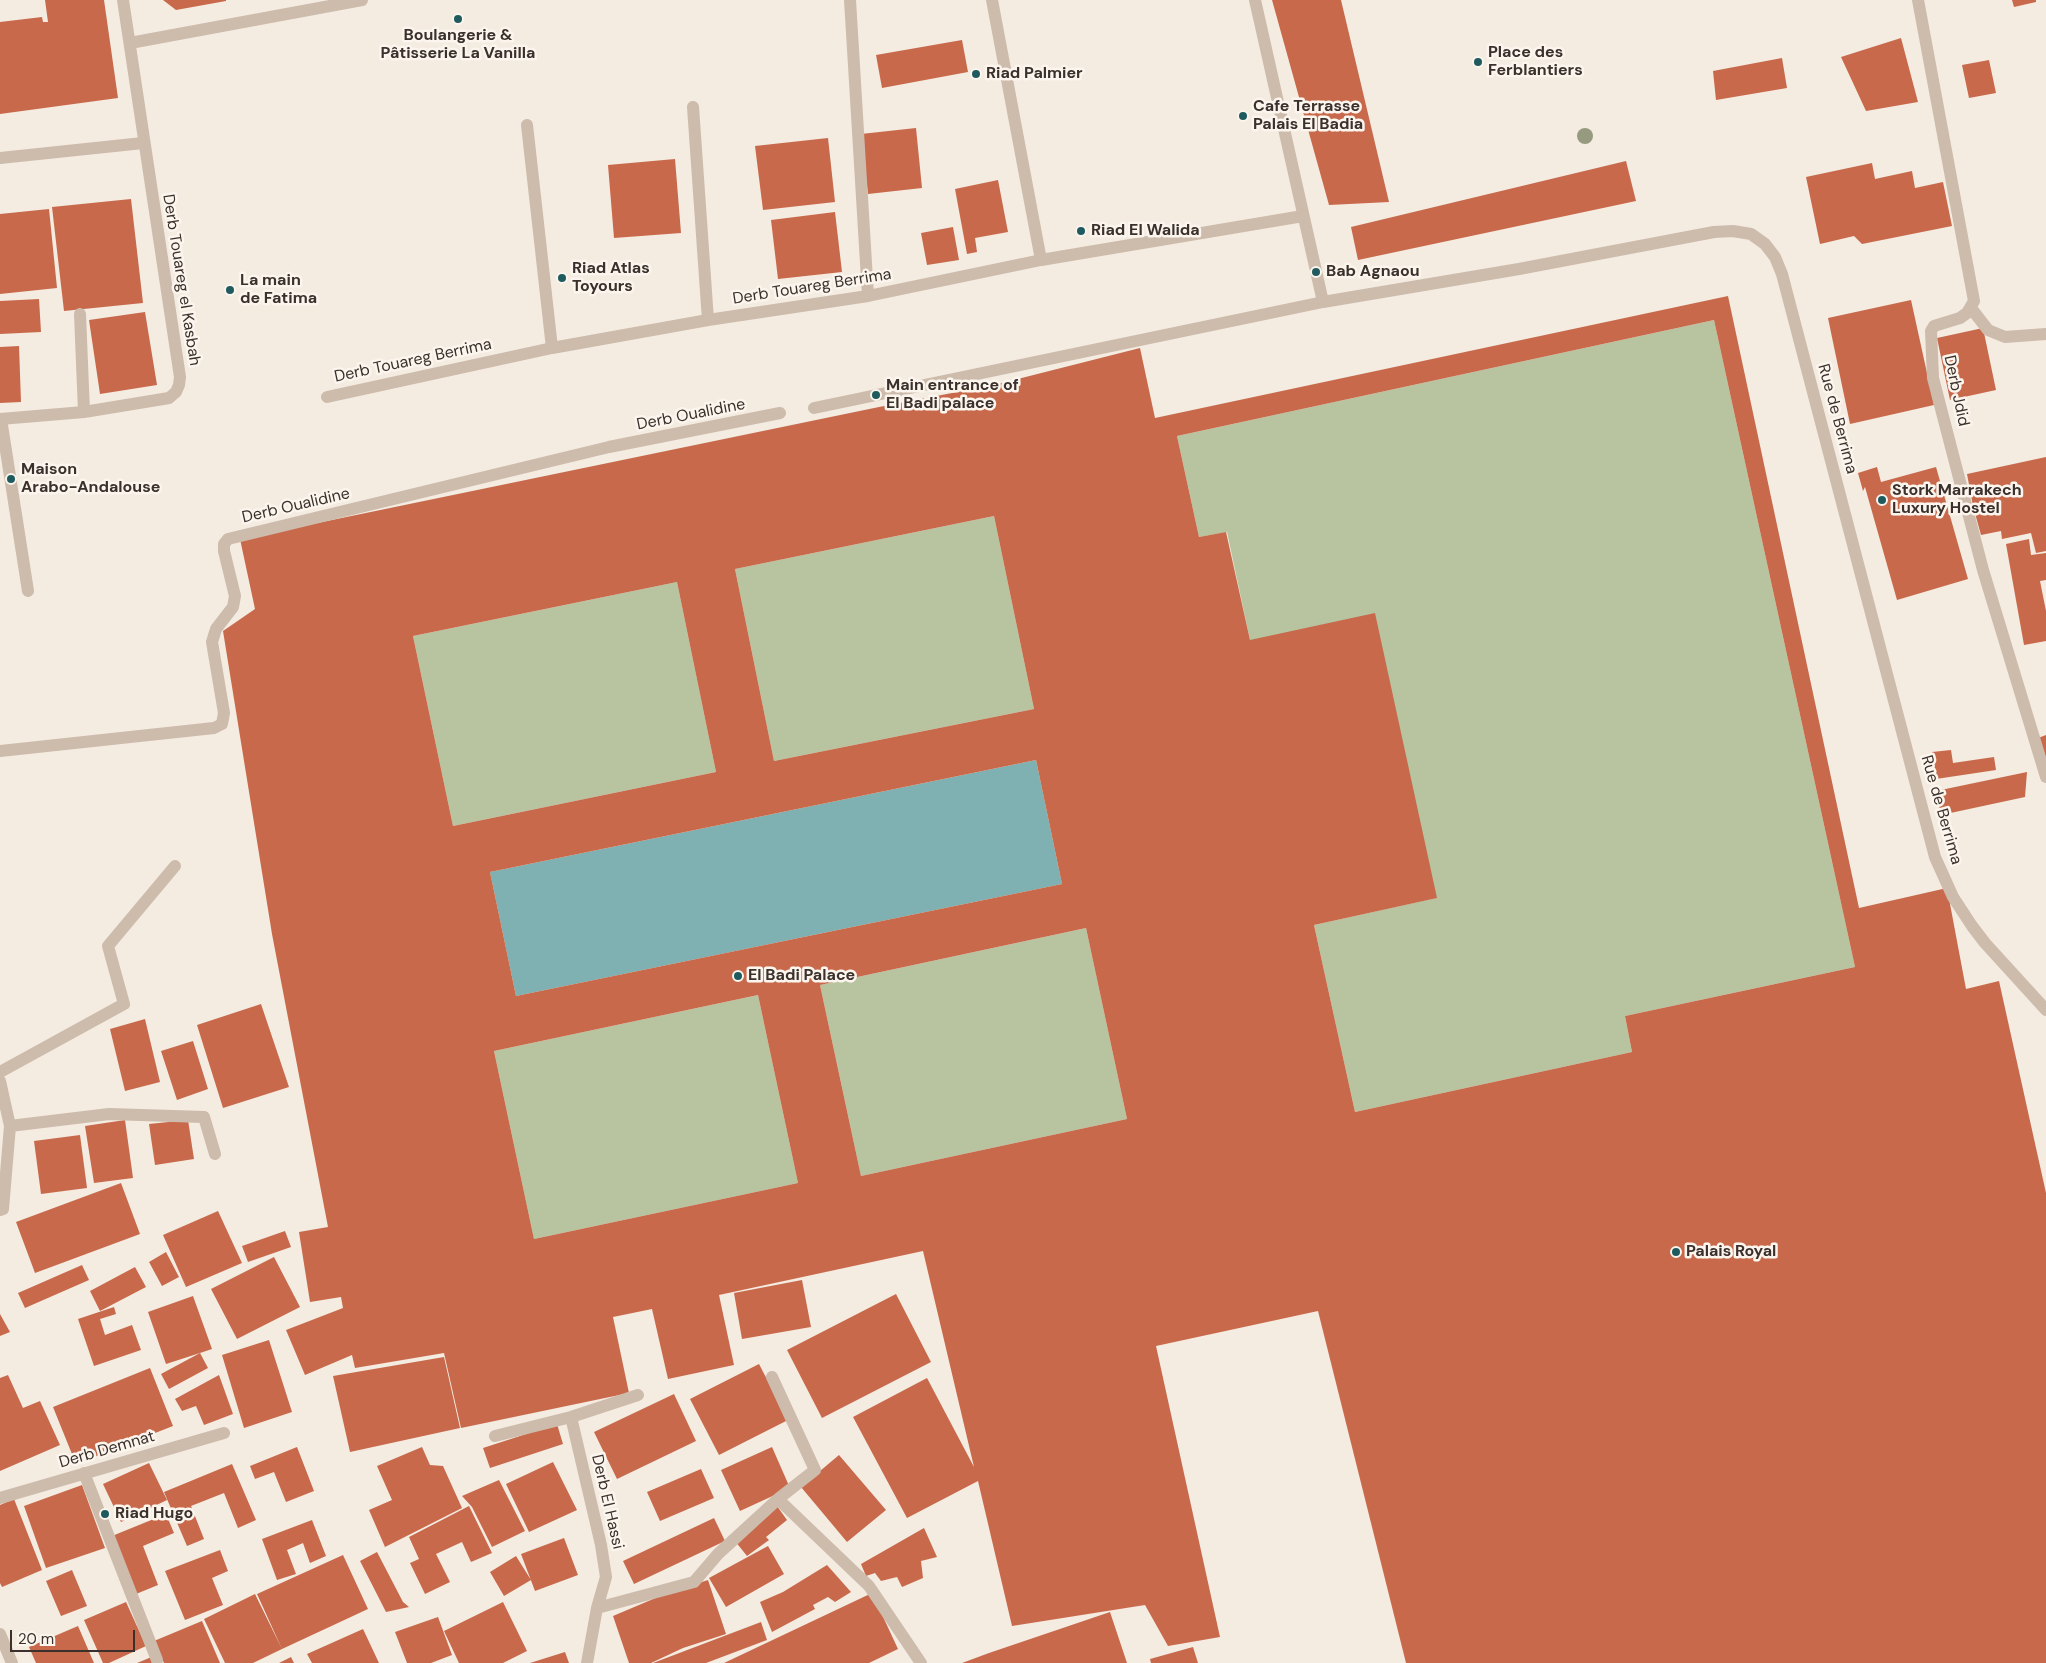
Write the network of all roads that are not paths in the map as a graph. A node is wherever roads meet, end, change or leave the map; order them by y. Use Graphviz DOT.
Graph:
graph roads {
  1 [pos="123,0"];
  2 [pos="362,0"];
  3 [pos="850,0"];
  4 [pos="992,0"];
  5 [pos="1255,0"];
  6 [pos="1918,0"];
  7 [pos="130,43"];
  8 [pos="693,107"];
  9 [pos="527,124"];
  10 [pos="143,143"];
  11 [pos="0,158"];
  12 [pos="1303,216"];
  13 [pos="1041,260"];
  14 [pos="868,296"];
  15 [pos="1324,302"];
  16 [pos="1971,308"];
  17 [pos="80,314"];
  18 [pos="708,320"];
  19 [pos="2046,334"];
  20 [pos="552,348"];
  21 [pos="327,397"];
  22 [pos="814,408"];
  23 [pos="84,412"];
  24 [pos="780,413"];
  25 [pos="0,419"];
  26 [pos="28,591"];
  27 [pos="0,751"];
  28 [pos="2046,777"];
  29 [pos="175,866"];
  30 [pos="2046,1010"];
  31 [pos="0,1072"];
  32 [pos="0,1081"];
  33 [pos="10,1126"];
  34 [pos="216,1154"];
  35 [pos="0,1210"];
  36 [pos="772,1377"];
  37 [pos="638,1395"];
  38 [pos="571,1417"];
  39 [pos="224,1433"];
  40 [pos="495,1436"];
  41 [pos="84,1473"];
  42 [pos="0,1498"];
  43 [pos="778,1499"];
  44 [pos="597,1608"];
  45 [pos="0,1634"];
  46 [pos="158,1660"];
  47 [pos="12,1663"];
  48 [pos="586,1663"];
  49 [pos="922,1663"];
  1 -- 7 [label="street, Derb Touareg el Kasbah"];
  2 -- 7 [label="street"];
  3 -- 14 [label="street"];
  4 -- 13 [label="street"];
  5 -- 12 [label="street"];
  6 -- 16 [label="street"];
  7 -- 10 [label="street, Derb Touareg el Kasbah"];
  8 -- 18 [label="street"];
  9 -- 20 [label="street"];
  10 -- 11 [label="street"];
  10 -- 23 [label="street, Derb Touareg el Kasbah"];
  12 -- 13 [label="street, Derb Touareg Berrima"];
  12 -- 15 [label="street"];
  13 -- 14 [label="street, Derb Touareg Berrima"];
  14 -- 18 [label="street, Derb Touareg Berrima"];
  15 -- 22 [label="street, Rue de Berrima"];
  15 -- 30 [label="street, Rue de Berrima"];
  16 -- 19 [label="street"];
  16 -- 28 [label="street, Derb Jdid"];
  17 -- 23 [label="street"];
  18 -- 20 [label="street, Derb Touareg Berrima"];
  20 -- 21 [label="street, Derb Touareg Berrima"];
  23 -- 25 [label="street, Derb Touareg el Kasbah"];
  24 -- 27 [label="street, Derb Oualidine"];
  25 -- 26 [label="street"];
  29 -- 31 [label="street"];
  32 -- 33 [label="street"];
  33 -- 34 [label="street"];
  33 -- 35 [label="street"];
  36 -- 43 [label="street"];
  37 -- 38 [label="street"];
  38 -- 40 [label="street"];
  38 -- 44 [label="street, Derb El Hassi"];
  39 -- 41 [label="street, Derb Demnat"];
  41 -- 42 [label="street, Derb Demnat"];
  41 -- 46 [label="street"];
  43 -- 44 [label="street"];
  43 -- 49 [label="street"];
  44 -- 48 [label="street, Derb El Hassi"];
  45 -- 47 [label="street"];
}
